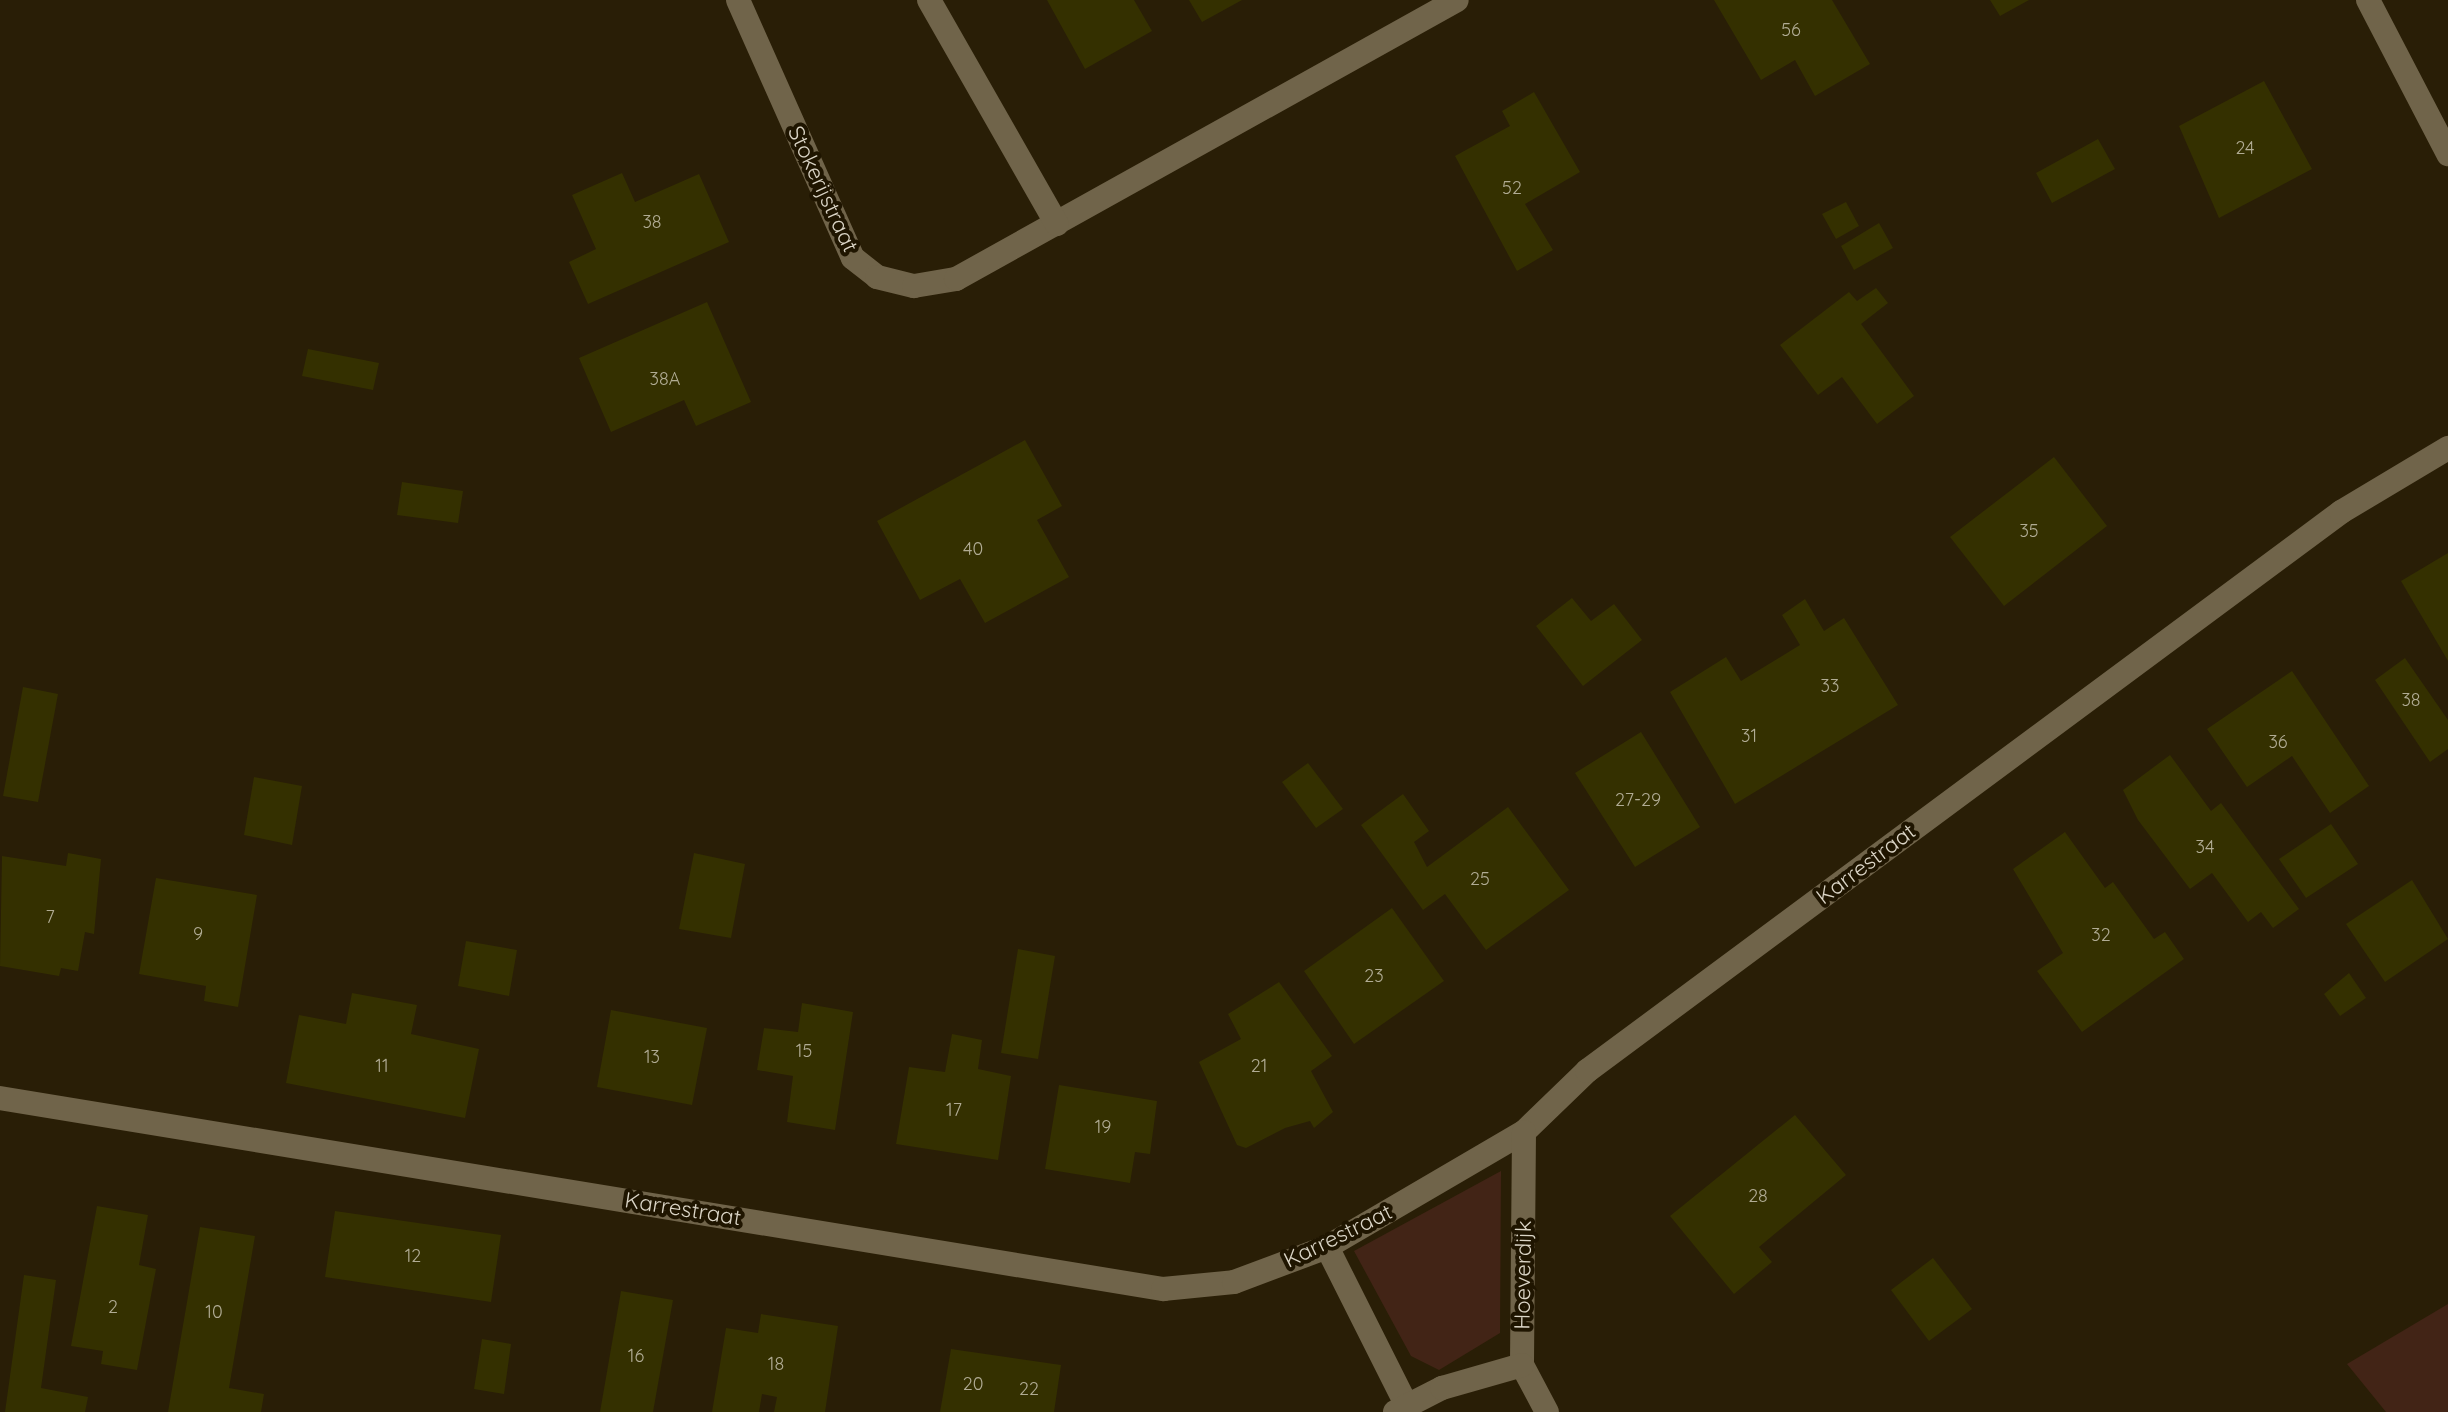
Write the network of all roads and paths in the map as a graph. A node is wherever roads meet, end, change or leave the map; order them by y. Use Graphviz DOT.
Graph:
graph roads {
  1 [pos="929,0"];
  2 [pos="1457,0"];
  3 [pos="2368,0"];
  4 [pos="740,1"];
  5 [pos="2448,154"];
  6 [pos="1057,224"];
  7 [pos="2448,448"];
  8 [pos="0,1098"];
  9 [pos="1524,1132"];
  10 [pos="1327,1247"];
  11 [pos="1522,1365"];
  12 [pos="1401,1409"];
  13 [pos="1547,1412"];
  1 -- 6 [label="street"];
  2 -- 6 [label="street, Stokerijstraat"];
  3 -- 5 [label="street"];
  4 -- 6 [label="street, Stokerijstraat"];
  7 -- 9 [label="street, Karrestraat"];
  8 -- 10 [label="street, Karrestraat"];
  9 -- 10 [label="street, Karrestraat"];
  9 -- 11 [label="street, Hoeverdijk"];
  10 -- 12 [label="street"];
  11 -- 12 [label="street"];
  11 -- 13 [label="street, Hoeverdijk"];
}
